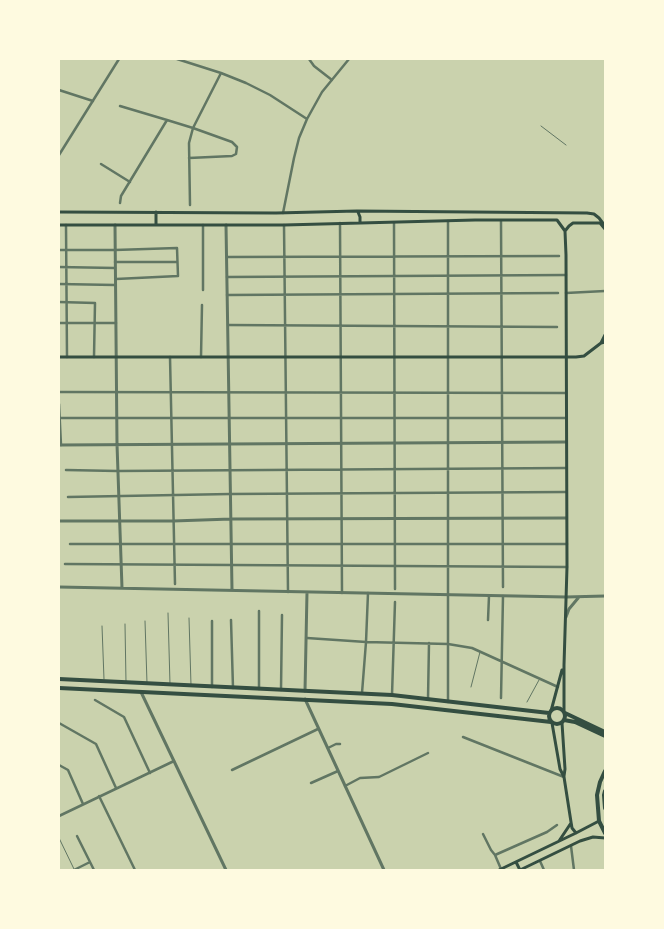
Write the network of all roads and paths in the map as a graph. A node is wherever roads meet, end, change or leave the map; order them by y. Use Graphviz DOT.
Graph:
graph roads {
  1 [pos="119,59"];
  2 [pos="177,59"];
  3 [pos="309,59"];
  4 [pos="349,59"];
  5 [pos="185,60"];
  6 [pos="221,72"];
  7 [pos="332,80"];
  8 [pos="59,90"];
  9 [pos="93,100"];
  10 [pos="120,106"];
  11 [pos="307,119"];
  12 [pos="167,120"];
  13 [pos="541,126"];
  14 [pos="193,128"];
  15 [pos="566,145"];
  16 [pos="59,155"];
  17 [pos="189,158"];
  18 [pos="102,164"];
  19 [pos="130,182"];
  20 [pos="120,203"];
  21 [pos="190,205"];
  22 [pos="59,212"];
  23 [pos="156,212"];
  24 [pos="283,212"];
  25 [pos="358,212"];
  26 [pos="502,220"];
  27 [pos="448,221"];
  28 [pos="394,222"];
  29 [pos="340,223"];
  30 [pos="360,223"];
  31 [pos="59,225"];
  32 [pos="66,225"];
  33 [pos="115,225"];
  34 [pos="156,225"];
  35 [pos="203,225"];
  36 [pos="226,225"];
  37 [pos="284,225"];
  38 [pos="605,228"];
  39 [pos="565,231"];
  40 [pos="59,250"];
  41 [pos="66,250"];
  42 [pos="115,250"];
  43 [pos="394,256"];
  44 [pos="448,256"];
  45 [pos="502,256"];
  46 [pos="559,256"];
  47 [pos="227,257"];
  48 [pos="284,257"];
  49 [pos="341,257"];
  50 [pos="115,262"];
  51 [pos="178,262"];
  52 [pos="59,267"];
  53 [pos="66,267"];
  54 [pos="115,268"];
  55 [pos="566,275"];
  56 [pos="341,276"];
  57 [pos="394,276"];
  58 [pos="448,276"];
  59 [pos="502,276"];
  60 [pos="227,277"];
  61 [pos="285,277"];
  62 [pos="115,279"];
  63 [pos="59,284"];
  64 [pos="66,284"];
  65 [pos="115,285"];
  66 [pos="203,290"];
  67 [pos="605,291"];
  68 [pos="558,293"];
  69 [pos="566,293"];
  70 [pos="341,294"];
  71 [pos="394,294"];
  72 [pos="448,294"];
  73 [pos="502,294"];
  74 [pos="228,295"];
  75 [pos="285,295"];
  76 [pos="59,302"];
  77 [pos="66,302"];
  78 [pos="202,305"];
  79 [pos="59,323"];
  80 [pos="67,323"];
  81 [pos="94,323"];
  82 [pos="116,323"];
  83 [pos="228,324"];
  84 [pos="285,325"];
  85 [pos="341,326"];
  86 [pos="395,326"];
  87 [pos="448,326"];
  88 [pos="502,327"];
  89 [pos="556,327"];
  90 [pos="605,335"];
  91 [pos="603,343"];
  92 [pos="59,356"];
  93 [pos="67,356"];
  94 [pos="94,357"];
  95 [pos="116,357"];
  96 [pos="170,357"];
  97 [pos="201,357"];
  98 [pos="228,357"];
  99 [pos="286,357"];
  100 [pos="341,357"];
  101 [pos="395,357"];
  102 [pos="448,357"];
  103 [pos="502,357"];
  104 [pos="566,357"];
  105 [pos="59,392"];
  106 [pos="116,392"];
  107 [pos="171,392"];
  108 [pos="229,392"];
  109 [pos="286,392"];
  110 [pos="341,392"];
  111 [pos="395,392"];
  112 [pos="448,392"];
  113 [pos="502,393"];
  114 [pos="566,393"];
  115 [pos="59,404"];
  116 [pos="59,418"];
  117 [pos="116,418"];
  118 [pos="171,418"];
  119 [pos="229,418"];
  120 [pos="286,418"];
  121 [pos="342,418"];
  122 [pos="395,418"];
  123 [pos="448,418"];
  124 [pos="502,418"];
  125 [pos="566,418"];
  126 [pos="448,442"];
  127 [pos="502,442"];
  128 [pos="566,442"];
  129 [pos="286,443"];
  130 [pos="342,443"];
  131 [pos="395,443"];
  132 [pos="116,444"];
  133 [pos="172,444"];
  134 [pos="230,444"];
  135 [pos="60,445"];
  136 [pos="502,468"];
  137 [pos="566,468"];
  138 [pos="395,469"];
  139 [pos="448,469"];
  140 [pos="66,470"];
  141 [pos="230,470"];
  142 [pos="287,470"];
  143 [pos="342,470"];
  144 [pos="117,471"];
  145 [pos="172,471"];
  146 [pos="502,492"];
  147 [pos="566,492"];
  148 [pos="342,493"];
  149 [pos="395,493"];
  150 [pos="448,493"];
  151 [pos="230,494"];
  152 [pos="287,494"];
  153 [pos="173,495"];
  154 [pos="118,496"];
  155 [pos="68,497"];
  156 [pos="287,518"];
  157 [pos="342,518"];
  158 [pos="395,518"];
  159 [pos="448,518"];
  160 [pos="502,518"];
  161 [pos="566,518"];
  162 [pos="230,519"];
  163 [pos="59,521"];
  164 [pos="119,521"];
  165 [pos="173,521"];
  166 [pos="70,544"];
  167 [pos="119,544"];
  168 [pos="174,544"];
  169 [pos="231,544"];
  170 [pos="288,544"];
  171 [pos="342,544"];
  172 [pos="395,544"];
  173 [pos="448,544"];
  174 [pos="503,544"];
  175 [pos="567,544"];
  176 [pos="65,564"];
  177 [pos="120,564"];
  178 [pos="174,565"];
  179 [pos="231,565"];
  180 [pos="288,566"];
  181 [pos="342,566"];
  182 [pos="395,566"];
  183 [pos="448,567"];
  184 [pos="503,567"];
  185 [pos="567,567"];
  186 [pos="175,584"];
  187 [pos="503,586"];
  188 [pos="59,587"];
  189 [pos="122,588"];
  190 [pos="395,589"];
  191 [pos="232,590"];
  192 [pos="288,592"];
  193 [pos="307,592"];
  194 [pos="342,593"];
  195 [pos="368,593"];
  196 [pos="448,595"];
  197 [pos="489,596"];
  198 [pos="503,596"];
  199 [pos="605,596"];
  200 [pos="566,597"];
  201 [pos="579,597"];
  202 [pos="395,602"];
  203 [pos="260,612"];
  204 [pos="168,613"];
  205 [pos="282,615"];
  206 [pos="566,617"];
  207 [pos="189,618"];
  208 [pos="231,620"];
  209 [pos="488,620"];
  210 [pos="146,621"];
  211 [pos="212,621"];
  212 [pos="125,624"];
  213 [pos="102,626"];
  214 [pos="307,638"];
  215 [pos="366,642"];
  216 [pos="394,642"];
  217 [pos="429,644"];
  218 [pos="448,644"];
  219 [pos="480,652"];
  220 [pos="502,662"];
  221 [pos="564,665"];
  222 [pos="59,679"];
  223 [pos="539,679"];
  224 [pos="104,682"];
  225 [pos="126,683"];
  226 [pos="147,684"];
  227 [pos="170,685"];
  228 [pos="191,686"];
  229 [pos="210,686"];
  230 [pos="224,687"];
  231 [pos="471,687"];
  232 [pos="558,687"];
  233 [pos="59,688"];
  234 [pos="233,688"];
  235 [pos="259,689"];
  236 [pos="281,690"];
  237 [pos="141,692"];
  238 [pos="305,692"];
  239 [pos="362,693"];
  240 [pos="382,694"];
  241 [pos="207,695"];
  242 [pos="392,695"];
  243 [pos="223,696"];
  244 [pos="501,698"];
  245 [pos="305,699"];
  246 [pos="428,699"];
  247 [pos="95,700"];
  248 [pos="448,702"];
  249 [pos="527,702"];
  250 [pos="382,703"];
  251 [pos="392,704"];
  252 [pos="550,712"];
  253 [pos="564,712"];
  254 [pos="563,721"];
  255 [pos="552,722"];
  256 [pos="59,723"];
  257 [pos="318,729"];
  258 [pos="603,732"];
  259 [pos="463,737"];
  260 [pos="605,738"];
  261 [pos="340,744"];
  262 [pos="328,748"];
  263 [pos="428,753"];
  264 [pos="174,761"];
  265 [pos="59,765"];
  266 [pos="232,770"];
  267 [pos="338,771"];
  268 [pos="605,771"];
  269 [pos="150,772"];
  270 [pos="564,777"];
  271 [pos="311,783"];
  272 [pos="345,786"];
  273 [pos="116,788"];
  274 [pos="605,791"];
  275 [pos="100,796"];
  276 [pos="83,804"];
  277 [pos="605,808"];
  278 [pos="59,816"];
  279 [pos="599,821"];
  280 [pos="571,822"];
  281 [pos="605,822"];
  282 [pos="557,825"];
  283 [pos="576,833"];
  284 [pos="605,833"];
  285 [pos="483,834"];
  286 [pos="77,836"];
  287 [pos="59,838"];
  288 [pos="605,838"];
  289 [pos="559,842"];
  290 [pos="571,846"];
  291 [pos="495,855"];
  292 [pos="540,861"];
  293 [pos="90,862"];
  294 [pos="516,862"];
  295 [pos="74,870"];
  296 [pos="94,870"];
  297 [pos="135,870"];
  298 [pos="226,870"];
  299 [pos="384,870"];
  300 [pos="500,870"];
  301 [pos="520,870"];
  302 [pos="544,870"];
  303 [pos="574,870"];
  1 -- 9 [label="street"];
  2 -- 5 [label="street"];
  3 -- 7 [label="street"];
  4 -- 7 [label="street"];
  5 -- 6 [label="street"];
  6 -- 11 [label="street"];
  6 -- 14 [label="street"];
  7 -- 11 [label="street"];
  8 -- 9 [label="street"];
  9 -- 16 [label="street"];
  10 -- 12 [label="street"];
  11 -- 24 [label="street"];
  12 -- 14 [label="street"];
  12 -- 19 [label="street"];
  13 -- 15 [label="lane"];
  14 -- 17 [label="street"];
  14 -- 17 [label="street"];
  17 -- 21 [label="street"];
  18 -- 19 [label="street"];
  19 -- 20 [label="street"];
  22 -- 23 [label="main road"];
  23 -- 24 [label="main road"];
  23 -- 34 [label="main road"];
  24 -- 25 [label="main road"];
  25 -- 30 [label="main road"];
  25 -- 38 [label="main road"];
  26 -- 27 [label="main road"];
  26 -- 39 [label="main road"];
  26 -- 45 [label="street"];
  27 -- 28 [label="main road"];
  27 -- 44 [label="street"];
  28 -- 30 [label="main road"];
  28 -- 43 [label="street"];
  29 -- 30 [label="main road"];
  29 -- 37 [label="main road"];
  29 -- 49 [label="street"];
  31 -- 32 [label="main road"];
  32 -- 33 [label="main road"];
  32 -- 41 [label="street"];
  33 -- 34 [label="main road"];
  33 -- 42 [label="street"];
  34 -- 35 [label="main road"];
  35 -- 36 [label="main road"];
  35 -- 66 [label="street"];
  36 -- 37 [label="main road"];
  36 -- 47 [label="street"];
  37 -- 48 [label="street"];
  38 -- 39 [label="main road"];
  39 -- 55 [label="main road"];
  40 -- 41 [label="street"];
  41 -- 42 [label="street"];
  41 -- 53 [label="street"];
  42 -- 50 [label="street"];
  42 -- 51 [label="street"];
  43 -- 44 [label="street"];
  43 -- 49 [label="street"];
  43 -- 57 [label="street"];
  44 -- 45 [label="street"];
  44 -- 58 [label="street"];
  45 -- 46 [label="street"];
  45 -- 59 [label="street"];
  47 -- 48 [label="street"];
  47 -- 60 [label="street"];
  48 -- 49 [label="street"];
  48 -- 61 [label="street"];
  49 -- 56 [label="street"];
  50 -- 51 [label="street"];
  50 -- 54 [label="street"];
  51 -- 62 [label="street"];
  52 -- 53 [label="street"];
  53 -- 54 [label="street"];
  53 -- 64 [label="street"];
  54 -- 62 [label="street"];
  55 -- 59 [label="street"];
  55 -- 69 [label="main road"];
  56 -- 57 [label="street"];
  56 -- 61 [label="street"];
  56 -- 70 [label="street"];
  57 -- 58 [label="street"];
  57 -- 71 [label="street"];
  58 -- 59 [label="street"];
  58 -- 72 [label="street"];
  59 -- 73 [label="street"];
  60 -- 61 [label="street"];
  60 -- 74 [label="street"];
  61 -- 75 [label="street"];
  62 -- 65 [label="street"];
  63 -- 64 [label="street"];
  64 -- 65 [label="street"];
  64 -- 77 [label="street"];
  65 -- 82 [label="street"];
  67 -- 69 [label="street"];
  68 -- 73 [label="street"];
  69 -- 104 [label="main road"];
  70 -- 71 [label="street"];
  70 -- 75 [label="street"];
  70 -- 85 [label="street"];
  71 -- 72 [label="street"];
  71 -- 86 [label="street"];
  72 -- 73 [label="street"];
  72 -- 87 [label="street"];
  73 -- 88 [label="street"];
  74 -- 75 [label="street"];
  74 -- 83 [label="street"];
  75 -- 84 [label="street"];
  76 -- 77 [label="street"];
  77 -- 80 [label="street"];
  77 -- 81 [label="street"];
  78 -- 97 [label="street"];
  79 -- 80 [label="street"];
  80 -- 81 [label="street"];
  80 -- 93 [label="street"];
  81 -- 82 [label="street"];
  81 -- 94 [label="street"];
  82 -- 95 [label="street"];
  83 -- 84 [label="street"];
  83 -- 98 [label="street"];
  84 -- 85 [label="street"];
  84 -- 99 [label="street"];
  85 -- 86 [label="street"];
  85 -- 100 [label="street"];
  86 -- 87 [label="street"];
  86 -- 101 [label="street"];
  87 -- 88 [label="street"];
  87 -- 102 [label="street"];
  88 -- 89 [label="street"];
  88 -- 103 [label="street"];
  90 -- 91 [label="main road"];
  91 -- 104 [label="main road"];
  92 -- 93 [label="main road"];
  93 -- 94 [label="main road"];
  94 -- 95 [label="main road"];
  95 -- 96 [label="main road"];
  95 -- 106 [label="street"];
  96 -- 97 [label="main road"];
  96 -- 107 [label="street"];
  97 -- 98 [label="main road"];
  98 -- 99 [label="main road"];
  98 -- 108 [label="street"];
  99 -- 100 [label="main road"];
  99 -- 109 [label="street"];
  100 -- 101 [label="main road"];
  100 -- 110 [label="street"];
  101 -- 102 [label="main road"];
  101 -- 111 [label="street"];
  102 -- 103 [label="main road"];
  102 -- 112 [label="street"];
  103 -- 104 [label="main road"];
  103 -- 113 [label="street"];
  104 -- 114 [label="main road"];
  105 -- 106 [label="street"];
  106 -- 107 [label="street"];
  106 -- 117 [label="street"];
  107 -- 108 [label="street"];
  107 -- 118 [label="street"];
  108 -- 109 [label="street"];
  108 -- 119 [label="street"];
  109 -- 110 [label="street"];
  109 -- 120 [label="street"];
  110 -- 111 [label="street"];
  110 -- 121 [label="street"];
  111 -- 112 [label="street"];
  111 -- 122 [label="street"];
  112 -- 113 [label="street"];
  112 -- 123 [label="street"];
  113 -- 114 [label="street"];
  113 -- 124 [label="street"];
  114 -- 125 [label="main road"];
  115 -- 116 [label="street"];
  116 -- 117 [label="street"];
  116 -- 135 [label="street"];
  117 -- 118 [label="street"];
  117 -- 132 [label="street"];
  118 -- 119 [label="street"];
  118 -- 133 [label="street"];
  119 -- 120 [label="street"];
  119 -- 134 [label="street"];
  120 -- 121 [label="street"];
  120 -- 129 [label="street"];
  121 -- 122 [label="street"];
  121 -- 130 [label="street"];
  122 -- 123 [label="street"];
  122 -- 131 [label="street"];
  123 -- 124 [label="street"];
  123 -- 126 [label="street"];
  124 -- 125 [label="street"];
  124 -- 127 [label="street"];
  125 -- 128 [label="main road"];
  126 -- 127 [label="street"];
  126 -- 131 [label="street"];
  126 -- 139 [label="street"];
  127 -- 128 [label="street"];
  127 -- 136 [label="street"];
  128 -- 137 [label="main road"];
  129 -- 130 [label="street"];
  129 -- 134 [label="street"];
  129 -- 142 [label="street"];
  130 -- 131 [label="street"];
  130 -- 143 [label="street"];
  131 -- 138 [label="street"];
  132 -- 133 [label="street"];
  132 -- 135 [label="street"];
  132 -- 144 [label="street"];
  133 -- 134 [label="street"];
  133 -- 145 [label="street"];
  134 -- 141 [label="street"];
  136 -- 137 [label="street"];
  136 -- 139 [label="street"];
  136 -- 146 [label="street"];
  137 -- 147 [label="main road"];
  138 -- 139 [label="street"];
  138 -- 143 [label="street"];
  138 -- 149 [label="street"];
  139 -- 150 [label="street"];
  140 -- 144 [label="street"];
  141 -- 142 [label="street"];
  141 -- 145 [label="street"];
  141 -- 151 [label="street"];
  142 -- 143 [label="street"];
  142 -- 152 [label="street"];
  143 -- 148 [label="street"];
  144 -- 145 [label="street"];
  144 -- 154 [label="street"];
  145 -- 153 [label="street"];
  146 -- 147 [label="street"];
  146 -- 150 [label="street"];
  146 -- 160 [label="street"];
  147 -- 161 [label="main road"];
  148 -- 149 [label="street"];
  148 -- 152 [label="street"];
  148 -- 157 [label="street"];
  149 -- 150 [label="street"];
  149 -- 158 [label="street"];
  150 -- 159 [label="street"];
  151 -- 152 [label="street"];
  151 -- 153 [label="street"];
  151 -- 162 [label="street"];
  152 -- 156 [label="street"];
  153 -- 154 [label="street"];
  153 -- 165 [label="street"];
  154 -- 155 [label="street"];
  154 -- 164 [label="street"];
  156 -- 157 [label="street"];
  156 -- 162 [label="street"];
  156 -- 170 [label="street"];
  157 -- 158 [label="street"];
  157 -- 171 [label="street"];
  158 -- 159 [label="street"];
  158 -- 172 [label="street"];
  159 -- 160 [label="street"];
  159 -- 173 [label="street"];
  160 -- 161 [label="street"];
  160 -- 174 [label="street"];
  161 -- 175 [label="main road"];
  162 -- 165 [label="street"];
  162 -- 169 [label="street"];
  163 -- 164 [label="street"];
  164 -- 165 [label="street"];
  164 -- 167 [label="street"];
  165 -- 168 [label="street"];
  166 -- 167 [label="street"];
  167 -- 168 [label="street"];
  167 -- 177 [label="street"];
  168 -- 169 [label="street"];
  168 -- 178 [label="street"];
  169 -- 170 [label="street"];
  169 -- 179 [label="street"];
  170 -- 171 [label="street"];
  170 -- 180 [label="street"];
  171 -- 172 [label="street"];
  171 -- 181 [label="street"];
  172 -- 173 [label="street"];
  172 -- 182 [label="street"];
  173 -- 174 [label="street"];
  173 -- 183 [label="street"];
  174 -- 175 [label="street"];
  174 -- 184 [label="street"];
  175 -- 185 [label="main road"];
  176 -- 177 [label="street"];
  177 -- 178 [label="street"];
  177 -- 189 [label="street"];
  178 -- 179 [label="street"];
  178 -- 186 [label="street"];
  179 -- 180 [label="street"];
  179 -- 191 [label="street"];
  180 -- 181 [label="street"];
  180 -- 192 [label="street"];
  181 -- 182 [label="street"];
  181 -- 194 [label="street"];
  182 -- 183 [label="street"];
  182 -- 190 [label="street"];
  183 -- 184 [label="street"];
  183 -- 196 [label="street"];
  184 -- 185 [label="street"];
  184 -- 187 [label="street"];
  185 -- 200 [label="main road"];
  188 -- 189 [label="street"];
  189 -- 191 [label="street"];
  191 -- 192 [label="street"];
  192 -- 193 [label="street"];
  193 -- 194 [label="street"];
  193 -- 214 [label="street"];
  194 -- 195 [label="street"];
  195 -- 196 [label="street"];
  195 -- 215 [label="street"];
  196 -- 197 [label="street"];
  196 -- 218 [label="street"];
  197 -- 198 [label="street"];
  197 -- 209 [label="street"];
  198 -- 200 [label="street"];
  198 -- 220 [label="street"];
  199 -- 201 [label="street"];
  200 -- 201 [label="street"];
  200 -- 206 [label="main road"];
  201 -- 206 [label="street"];
  202 -- 216 [label="street"];
  203 -- 235 [label="street"];
  204 -- 227 [label="lane"];
  205 -- 236 [label="street"];
  206 -- 221 [label="main road"];
  207 -- 228 [label="lane"];
  208 -- 234 [label="street"];
  210 -- 226 [label="lane"];
  211 -- 229 [label="street"];
  212 -- 225 [label="lane"];
  213 -- 224 [label="lane"];
  214 -- 215 [label="street"];
  214 -- 238 [label="street"];
  215 -- 216 [label="street"];
  215 -- 239 [label="street"];
  216 -- 217 [label="street"];
  216 -- 242 [label="street"];
  217 -- 218 [label="street"];
  217 -- 246 [label="street"];
  218 -- 219 [label="street"];
  218 -- 248 [label="street"];
  219 -- 220 [label="street"];
  219 -- 231 [label="lane"];
  220 -- 223 [label="street"];
  220 -- 244 [label="street"];
  221 -- 232 [label="main road"];
  221 -- 253 [label="main road"];
  222 -- 224 [label="main road"];
  223 -- 232 [label="street"];
  223 -- 249 [label="lane"];
  224 -- 225 [label="main road"];
  225 -- 226 [label="main road"];
  226 -- 227 [label="main road"];
  227 -- 228 [label="main road"];
  228 -- 229 [label="main road"];
  229 -- 230 [label="main road"];
  229 -- 241 [label="main road"];
  230 -- 234 [label="main road"];
  230 -- 243 [label="main road"];
  232 -- 252 [label="main road"];
  233 -- 237 [label="main road"];
  234 -- 235 [label="main road"];
  235 -- 236 [label="main road"];
  236 -- 238 [label="main road"];
  237 -- 241 [label="main road"];
  237 -- 264 [label="street"];
  238 -- 239 [label="main road"];
  239 -- 240 [label="main road"];
  240 -- 242 [label="main road"];
  240 -- 250 [label="main road"];
  241 -- 243 [label="main road"];
  242 -- 246 [label="main road"];
  242 -- 251 [label="main road"];
  243 -- 245 [label="main road"];
  245 -- 250 [label="main road"];
  245 -- 257 [label="street"];
  246 -- 248 [label="main road"];
  247 -- 269 [label="street"];
  248 -- 252 [label="main road"];
  250 -- 251 [label="main road"];
  251 -- 255 [label="main road"];
  252 -- 253 [label="main road"];
  252 -- 255 [label="main road"];
  253 -- 254 [label="main road"];
  253 -- 258 [label="main road"];
  254 -- 255 [label="main road"];
  254 -- 258 [label="main road"];
  254 -- 270 [label="main road"];
  255 -- 270 [label="main road"];
  256 -- 273 [label="street"];
  257 -- 262 [label="street"];
  257 -- 266 [label="street"];
  258 -- 260 [label="main road"];
  259 -- 270 [label="street"];
  261 -- 262 [label="street"];
  262 -- 267 [label="street"];
  263 -- 272 [label="street"];
  264 -- 269 [label="street"];
  264 -- 298 [label="street"];
  265 -- 276 [label="street"];
  267 -- 271 [label="street"];
  267 -- 272 [label="street"];
  268 -- 279 [label="main road"];
  269 -- 273 [label="street"];
  270 -- 280 [label="main road"];
  272 -- 299 [label="street"];
  273 -- 275 [label="street"];
  274 -- 277 [label="main road"];
  275 -- 276 [label="street"];
  275 -- 297 [label="street"];
  276 -- 278 [label="street"];
  279 -- 281 [label="main road"];
  279 -- 283 [label="main road"];
  279 -- 284 [label="main road"];
  280 -- 283 [label="main road"];
  280 -- 289 [label="main road"];
  282 -- 291 [label="street"];
  283 -- 289 [label="main road"];
  285 -- 291 [label="street"];
  286 -- 293 [label="street"];
  287 -- 295 [label="lane"];
  288 -- 290 [label="main road"];
  289 -- 294 [label="main road"];
  290 -- 292 [label="main road"];
  290 -- 303 [label="street"];
  291 -- 300 [label="street"];
  292 -- 301 [label="main road"];
  292 -- 302 [label="street"];
  293 -- 295 [label="street"];
  293 -- 296 [label="street"];
  294 -- 300 [label="main road"];
  294 -- 301 [label="main road"];
}
